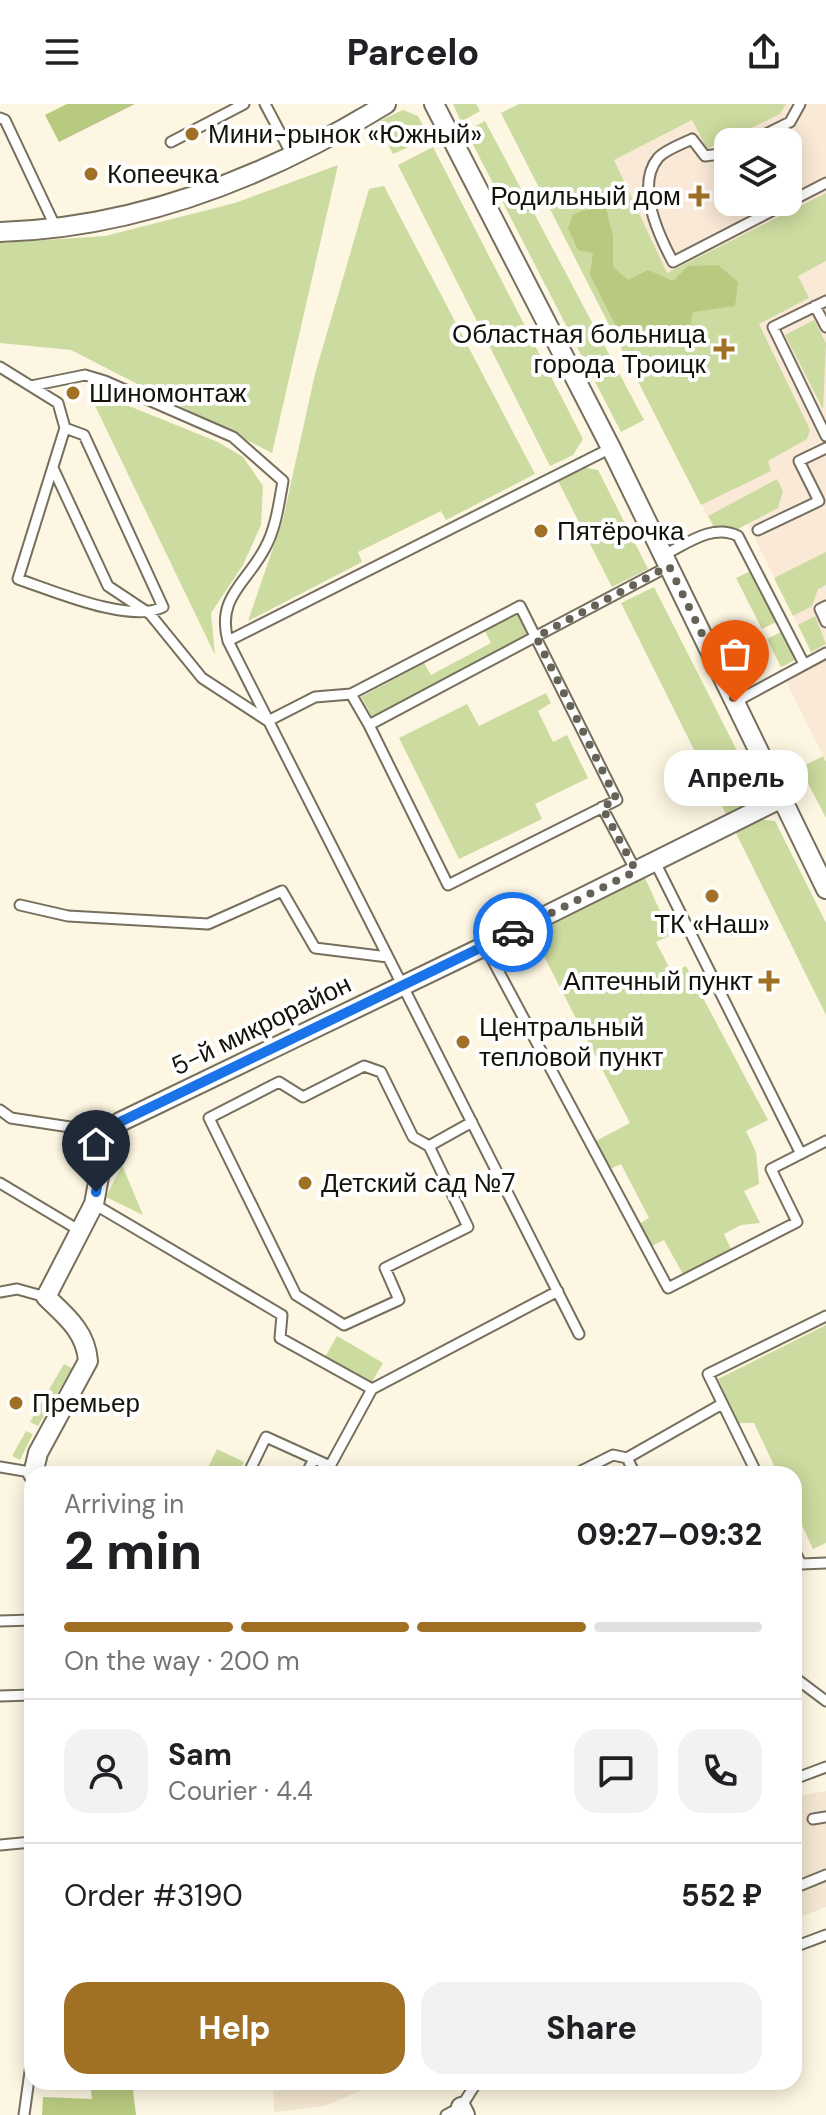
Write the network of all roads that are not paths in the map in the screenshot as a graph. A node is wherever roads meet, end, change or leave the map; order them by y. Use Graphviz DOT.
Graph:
graph roads {
  1 [pos="244,104"];
  2 [pos="265,104"];
  3 [pos="386,104"];
  4 [pos="434,104"];
  5 [pos="800,104"];
  6 [pos="0,108"];
  7 [pos="3,119"];
  8 [pos="778,128"];
  9 [pos="171,142"];
  10 [pos="714,155"];
  11 [pos="293,157"];
  12 [pos="826,183"];
  13 [pos="802,195"];
  14 [pos="762,216"];
  15 [pos="56,230"];
  16 [pos="0,232"];
  17 [pos="826,301"];
  18 [pos="815,306"];
  19 [pos="826,327"];
  20 [pos="0,367"];
  21 [pos="31,386"];
  22 [pos="65,428"];
  23 [pos="826,436"];
  24 [pos="611,448"];
  25 [pos="826,448"];
  26 [pos="53,468"];
  27 [pos="758,530"];
  28 [pos="666,561"];
  29 [pos="826,606"];
  30 [pos="150,614"];
  31 [pos="826,622"];
  32 [pos="536,637"];
  33 [pos="228,641"];
  34 [pos="826,653"];
  35 [pos="804,664"];
  36 [pos="351,694"];
  37 [pos="735,702"];
  38 [pos="268,721"];
  39 [pos="369,725"];
  40 [pos="782,798"];
  41 [pos="602,807"];
  42 [pos="655,862"];
  43 [pos="636,871"];
  44 [pos="826,889"];
  45 [pos="20,905"];
  46 [pos="485,946"];
  47 [pos="388,957"];
  48 [pos="402,986"];
  49 [pos="0,1110"];
  50 [pos="472,1122"];
  51 [pos="109,1133"];
  52 [pos="826,1141"];
  53 [pos="429,1146"];
  54 [pos="801,1154"];
  55 [pos="0,1183"];
  56 [pos="94,1204"];
  57 [pos="82,1232"];
  58 [pos="558,1291"];
  59 [pos="0,1292"];
  60 [pos="46,1297"];
  61 [pos="826,1316"];
  62 [pos="579,1334"];
  63 [pos="372,1389"];
  64 [pos="722,1404"];
  65 [pos="627,1458"];
  66 [pos="314,1459"];
  67 [pos="36,1466"];
  68 [pos="252,1466"];
  69 [pos="310,1466"];
  70 [pos="591,1466"];
  71 [pos="631,1466"];
  72 [pos="753,1466"];
  73 [pos="0,1467"];
  74 [pos="24,1471"];
  75 [pos="826,1563"];
  76 [pos="802,1564"];
  77 [pos="24,1620"];
  78 [pos="0,1621"];
  79 [pos="802,1683"];
  80 [pos="24,1695"];
  81 [pos="0,1696"];
  82 [pos="826,1701"];
  83 [pos="826,1767"];
  84 [pos="802,1776"];
  85 [pos="826,1817"];
  86 [pos="813,1819"];
  87 [pos="24,1843"];
  88 [pos="0,1845"];
  89 [pos="826,1875"];
  90 [pos="802,1885"];
  91 [pos="826,1935"];
  92 [pos="802,1944"];
  93 [pos="27,2090"];
  94 [pos="472,2090"];
  95 [pos="457,2112"];
  96 [pos="24,2115"];
  1 -- 9 [label="lane"];
  2 -- 11 [label="lane"];
  3 -- 11 [label="street"];
  4 -- 24 [label="street"];
  5 -- 8 [label="lane"];
  6 -- 7 [label="lane"];
  7 -- 15 [label="lane"];
  10 -- 14 [label="lane"];
  11 -- 15 [label="street"];
  12 -- 13 [label="lane"];
  15 -- 16 [label="street"];
  17 -- 18 [label="lane"];
  18 -- 19 [label="lane"];
  18 -- 23 [label="lane"];
  20 -- 21 [label="lane"];
  21 -- 22 [label="lane"];
  21 -- 33 [label="lane"];
  22 -- 26 [label="lane"];
  22 -- 30 [label="lane"];
  24 -- 28 [label="street"];
  24 -- 33 [label="lane"];
  25 -- 27 [label="lane"];
  26 -- 30 [label="lane"];
  26 -- 30 [label="lane"];
  28 -- 32 [label="lane"];
  28 -- 35 [label="lane"];
  28 -- 37 [label="street"];
  29 -- 31 [label="lane"];
  30 -- 38 [label="lane"];
  32 -- 36 [label="lane"];
  32 -- 39 [label="lane"];
  32 -- 41 [label="lane"];
  33 -- 38 [label="lane"];
  34 -- 35 [label="lane"];
  35 -- 37 [label="lane"];
  36 -- 38 [label="lane"];
  36 -- 39 [label="lane"];
  37 -- 40 [label="street"];
  38 -- 47 [label="lane"];
  39 -- 41 [label="lane"];
  40 -- 42 [label="street, 5-й микрорайон"];
  40 -- 44 [label="street"];
  41 -- 43 [label="lane"];
  42 -- 43 [label="street, 5-й микрорайон"];
  42 -- 54 [label="lane"];
  43 -- 46 [label="street, 5-й микрорайон"];
  45 -- 47 [label="lane"];
  46 -- 48 [label="street, 5-й микрорайон"];
  46 -- 54 [label="lane"];
  47 -- 48 [label="lane"];
  48 -- 50 [label="lane"];
  48 -- 51 [label="street, 5-й микрорайон"];
  49 -- 51 [label="lane"];
  50 -- 53 [label="lane"];
  50 -- 58 [label="lane"];
  51 -- 56 [label="street"];
  52 -- 54 [label="lane"];
  53 -- 53 [label="lane"];
  55 -- 57 [label="lane"];
  56 -- 57 [label="street"];
  56 -- 63 [label="lane"];
  57 -- 60 [label="street"];
  58 -- 62 [label="lane"];
  58 -- 63 [label="lane"];
  59 -- 60 [label="lane"];
  60 -- 67 [label="street"];
  61 -- 64 [label="lane"];
  63 -- 66 [label="lane"];
  64 -- 65 [label="lane"];
  64 -- 72 [label="lane"];
  65 -- 70 [label="lane"];
  65 -- 71 [label="lane"];
  66 -- 68 [label="lane"];
  66 -- 69 [label="lane"];
  73 -- 74 [label="lane"];
  75 -- 76 [label="lane"];
  77 -- 78 [label="lane"];
  79 -- 82 [label="lane"];
  80 -- 81 [label="lane"];
  83 -- 84 [label="lane"];
  85 -- 86 [label="lane"];
  87 -- 88 [label="lane"];
  89 -- 90 [label="lane"];
  91 -- 92 [label="lane"];
  93 -- 96 [label="lane"];
  94 -- 95 [label="lane"];
}
